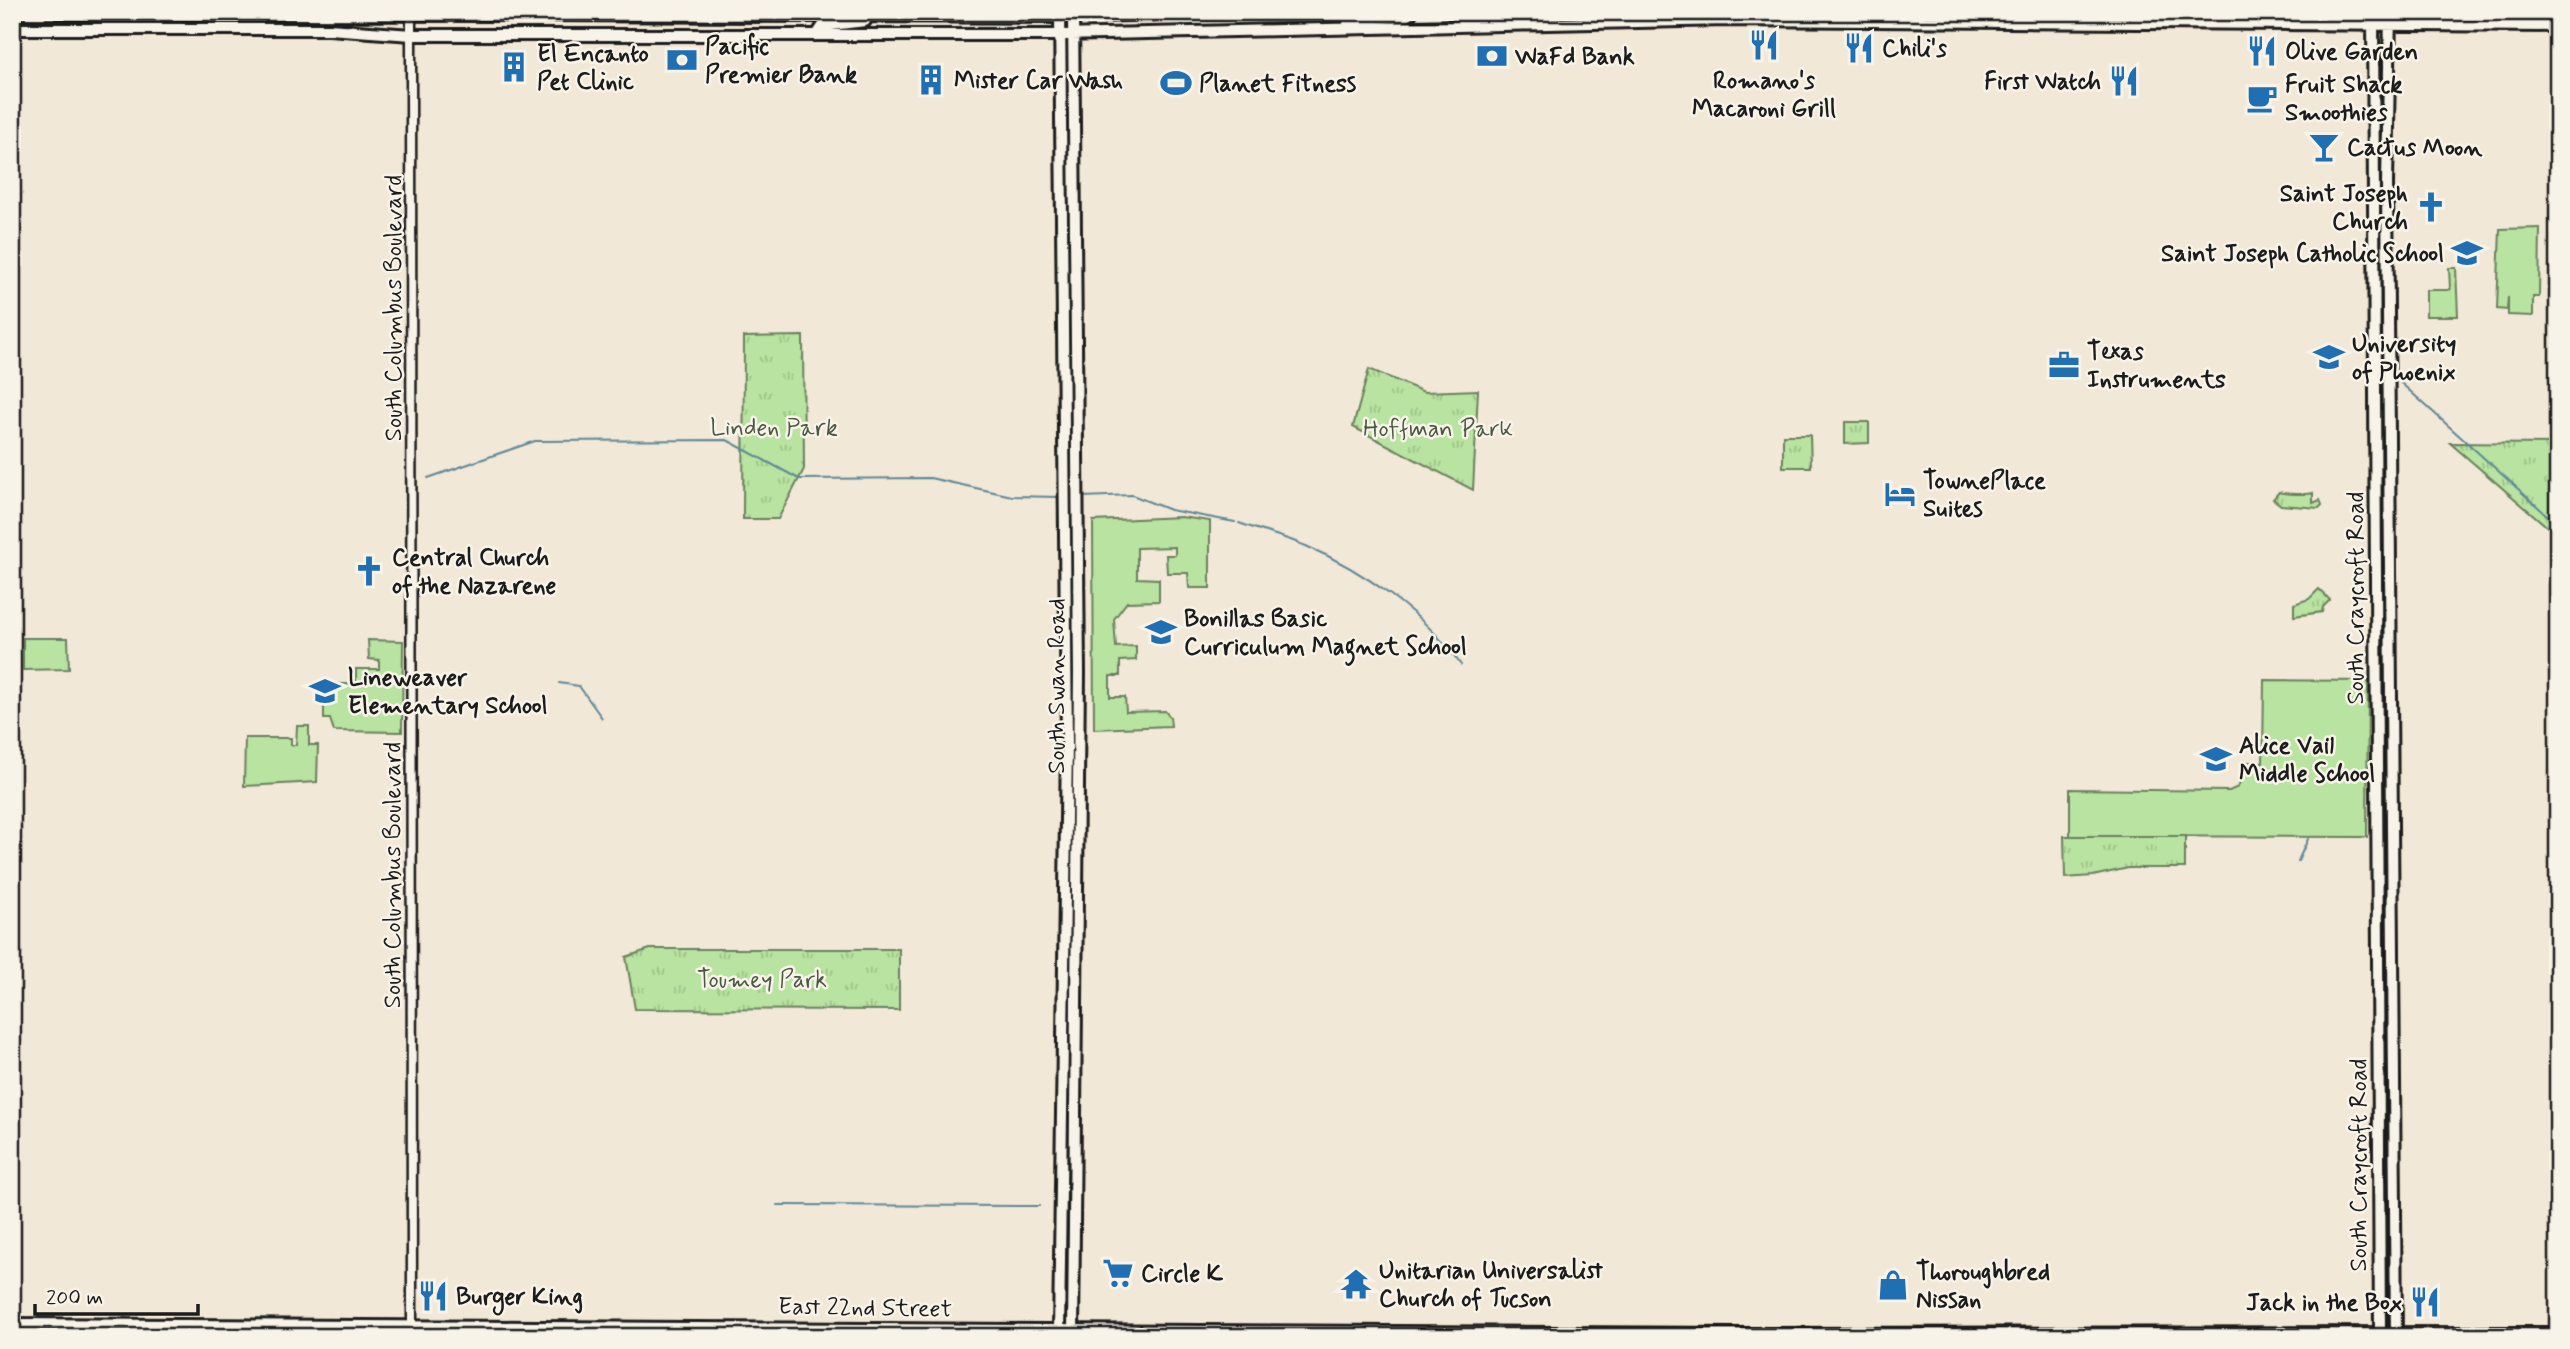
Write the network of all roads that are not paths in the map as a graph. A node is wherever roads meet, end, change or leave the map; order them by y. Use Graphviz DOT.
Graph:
graph roads {
  1 [pos="1228,12"];
  2 [pos="1412,12"];
  3 [pos="1922,12"];
  4 [pos="2373,12"];
  5 [pos="2390,12"];
  6 [pos="12,13"];
  7 [pos="411,14"];
  8 [pos="1060,14"];
  9 [pos="1073,14"];
  10 [pos="881,16"];
  11 [pos="1728,16"];
  12 [pos="1820,16"];
  13 [pos="1871,21"];
  14 [pos="2373,26"];
  15 [pos="2558,26"];
  16 [pos="1339,27"];
  17 [pos="2390,27"];
  18 [pos="12,29"];
  19 [pos="1072,34"];
  20 [pos="412,35"];
  21 [pos="817,35"];
  22 [pos="1060,35"];
  23 [pos="2373,266"];
  24 [pos="2388,329"];
  25 [pos="1070,489"];
  26 [pos="1071,504"];
  27 [pos="12,1325"];
  28 [pos="412,1332"];
  29 [pos="1059,1333"];
  30 [pos="2558,1333"];
  31 [pos="1073,1334"];
  32 [pos="1376,1334"];
  33 [pos="1553,1335"];
  34 [pos="2380,1335"];
  35 [pos="2396,1335"];
  1 -- 9 [label="main road"];
  2 -- 16 [label="main road"];
  3 -- 13 [label="main road"];
  4 -- 14 [label="main road, South Craycroft Road"];
  5 -- 17 [label="main road, South Craycroft Road"];
  6 -- 7 [label="main road"];
  7 -- 10 [label="main road"];
  7 -- 20 [label="street, South Columbus Boulevard"];
  8 -- 9 [label="main road"];
  8 -- 10 [label="main road"];
  8 -- 22 [label="main road, South Swan Road"];
  9 -- 19 [label="main road, South Swan Road"];
  10 -- 21 [label="main road"];
  11 -- 12 [label="main road"];
  11 -- 16 [label="main road"];
  12 -- 13 [label="main road"];
  13 -- 14 [label="main road"];
  14 -- 17 [label="main road"];
  14 -- 23 [label="main road, South Craycroft Road"];
  15 -- 17 [label="main road"];
  16 -- 19 [label="main road"];
  17 -- 24 [label="main road, South Craycroft Road"];
  18 -- 20 [label="main road"];
  19 -- 22 [label="main road"];
  19 -- 25 [label="main road, South Swan Road"];
  20 -- 21 [label="main road"];
  20 -- 28 [label="street, South Columbus Boulevard"];
  21 -- 22 [label="main road"];
  22 -- 25 [label="main road, South Swan Road"];
  23 -- 24 [label="main road"];
  23 -- 34 [label="main road, South Craycroft Road"];
  24 -- 35 [label="main road, South Craycroft Road"];
  25 -- 26 [label="main road, South Swan Road"];
  26 -- 29 [label="main road, South Swan Road"];
  26 -- 31 [label="main road, South Swan Road"];
  27 -- 28 [label="main road, East 22nd Street"];
  28 -- 29 [label="main road, East 22nd Street"];
  29 -- 31 [label="main road, East 22nd Street"];
  30 -- 35 [label="main road, East 22nd Street"];
  31 -- 32 [label="main road, East 22nd Street"];
  32 -- 33 [label="main road, East 22nd Street"];
  33 -- 34 [label="main road, East 22nd Street"];
  34 -- 35 [label="main road, East 22nd Street"];
}
